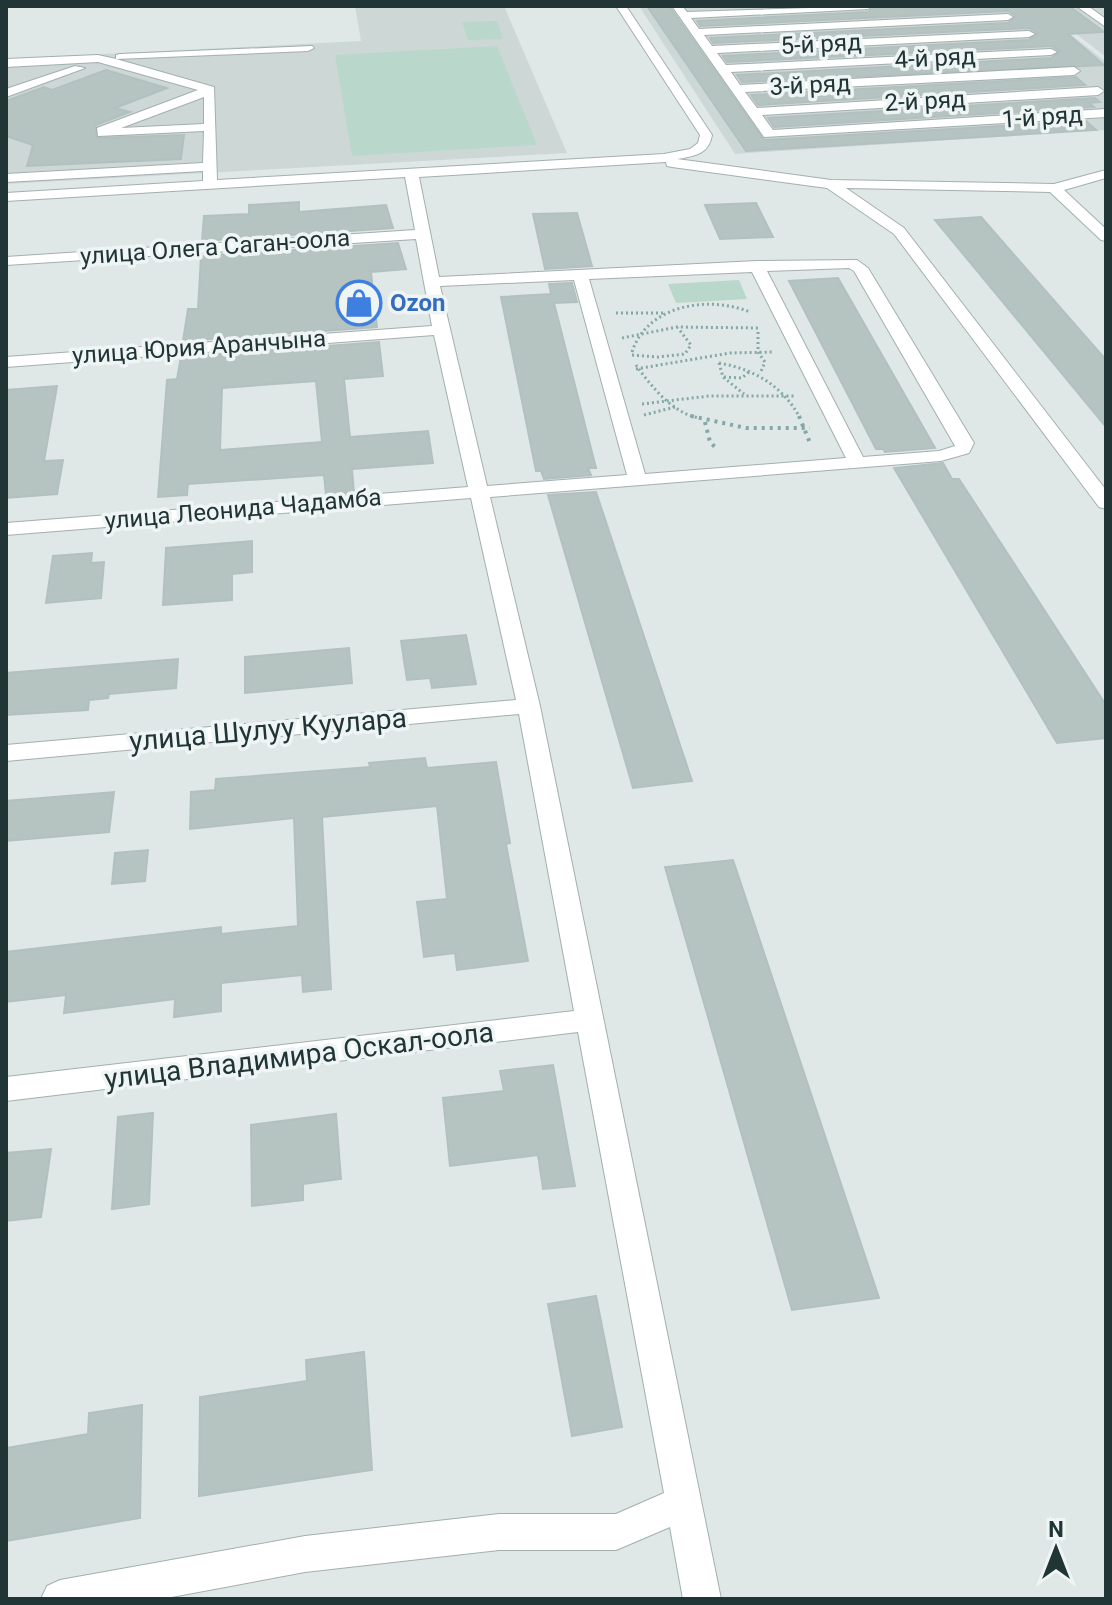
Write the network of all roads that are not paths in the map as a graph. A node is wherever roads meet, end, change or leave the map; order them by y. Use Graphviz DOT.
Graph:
graph roads {
  1 [pos="621,6"];
  2 [pos="868,6"];
  3 [pos="995,6"];
  4 [pos="1081,6"];
  5 [pos="681,10"];
  6 [pos="1008,17"];
  7 [pos="1103,20"];
  8 [pos="696,32"];
  9 [pos="1029,34"];
  10 [pos="308,48"];
  11 [pos="709,50"];
  12 [pos="1051,52"];
  13 [pos="100,59"];
  14 [pos="6,63"];
  15 [pos="723,69"];
  16 [pos="1074,71"];
  17 [pos="737,89"];
  18 [pos="210,90"];
  19 [pos="6,93"];
  20 [pos="1102,94"];
  21 [pos="753,112"];
  22 [pos="1106,113"];
  23 [pos="210,127"];
  24 [pos="621,160"];
  25 [pos="210,167"];
  26 [pos="411,172"];
  27 [pos="1106,174"];
  28 [pos="6,178"];
  29 [pos="210,184"];
  30 [pos="831,184"];
  31 [pos="1054,188"];
  32 [pos="6,197"];
  33 [pos="424,234"];
  34 [pos="1106,237"];
  35 [pos="6,261"];
  36 [pos="757,266"];
  37 [pos="580,275"];
  38 [pos="432,282"];
  39 [pos="441,330"];
  40 [pos="6,362"];
  41 [pos="857,462"];
  42 [pos="637,478"];
  43 [pos="480,490"];
  44 [pos="1106,503"];
  45 [pos="6,529"];
  46 [pos="529,706"];
  47 [pos="6,753"];
  48 [pos="592,1020"];
  49 [pos="6,1089"];
  50 [pos="683,1503"];
  51 [pos="60,1599"];
  52 [pos="702,1599"];
  1 -- 24 [label="street"];
  2 -- 5 [label="street"];
  3 -- 6 [label="street"];
  4 -- 7 [label="street"];
  5 -- 8 [label="street"];
  6 -- 8 [label="street"];
  6 -- 9 [label="street"];
  8 -- 11 [label="street"];
  9 -- 11 [label="street, 5-й ряд"];
  9 -- 12 [label="street"];
  10 -- 13 [label="street"];
  11 -- 15 [label="street"];
  12 -- 15 [label="street, 4-й ряд"];
  12 -- 16 [label="street"];
  13 -- 14 [label="street"];
  13 -- 18 [label="street"];
  13 -- 19 [label="street"];
  15 -- 17 [label="street"];
  16 -- 17 [label="street, 3-й ряд"];
  16 -- 20 [label="street"];
  17 -- 21 [label="street"];
  18 -- 23 [label="street"];
  18 -- 23 [label="street"];
  20 -- 21 [label="street, 2-й ряд"];
  21 -- 22 [label="street, 1-й ряд"];
  23 -- 25 [label="street"];
  24 -- 26 [label="street"];
  24 -- 30 [label="street"];
  25 -- 28 [label="street"];
  25 -- 29 [label="street"];
  26 -- 29 [label="street"];
  26 -- 33 [label="street"];
  27 -- 31 [label="street"];
  29 -- 32 [label="street"];
  30 -- 31 [label="street"];
  30 -- 44 [label="street"];
  31 -- 34 [label="street"];
  33 -- 35 [label="street, улица Олега Саган-оола"];
  33 -- 38 [label="street"];
  36 -- 37 [label="street"];
  36 -- 41 [label="street"];
  36 -- 41 [label="street, улица Леонида Чадамба"];
  37 -- 38 [label="street"];
  37 -- 42 [label="street"];
  38 -- 39 [label="street"];
  39 -- 40 [label="street, улица Юрия Аранчына"];
  39 -- 43 [label="street"];
  41 -- 42 [label="street, улица Леонида Чадамба"];
  42 -- 43 [label="street, улица Леонида Чадамба"];
  43 -- 45 [label="street, улица Леонида Чадамба"];
  43 -- 46 [label="street"];
  46 -- 47 [label="street, улица Шулуу Куулара"];
  46 -- 48 [label="street"];
  48 -- 49 [label="street, улица Владимира Оскал-оола"];
  48 -- 50 [label="street"];
  50 -- 51 [label="street"];
  50 -- 52 [label="street"];
}
